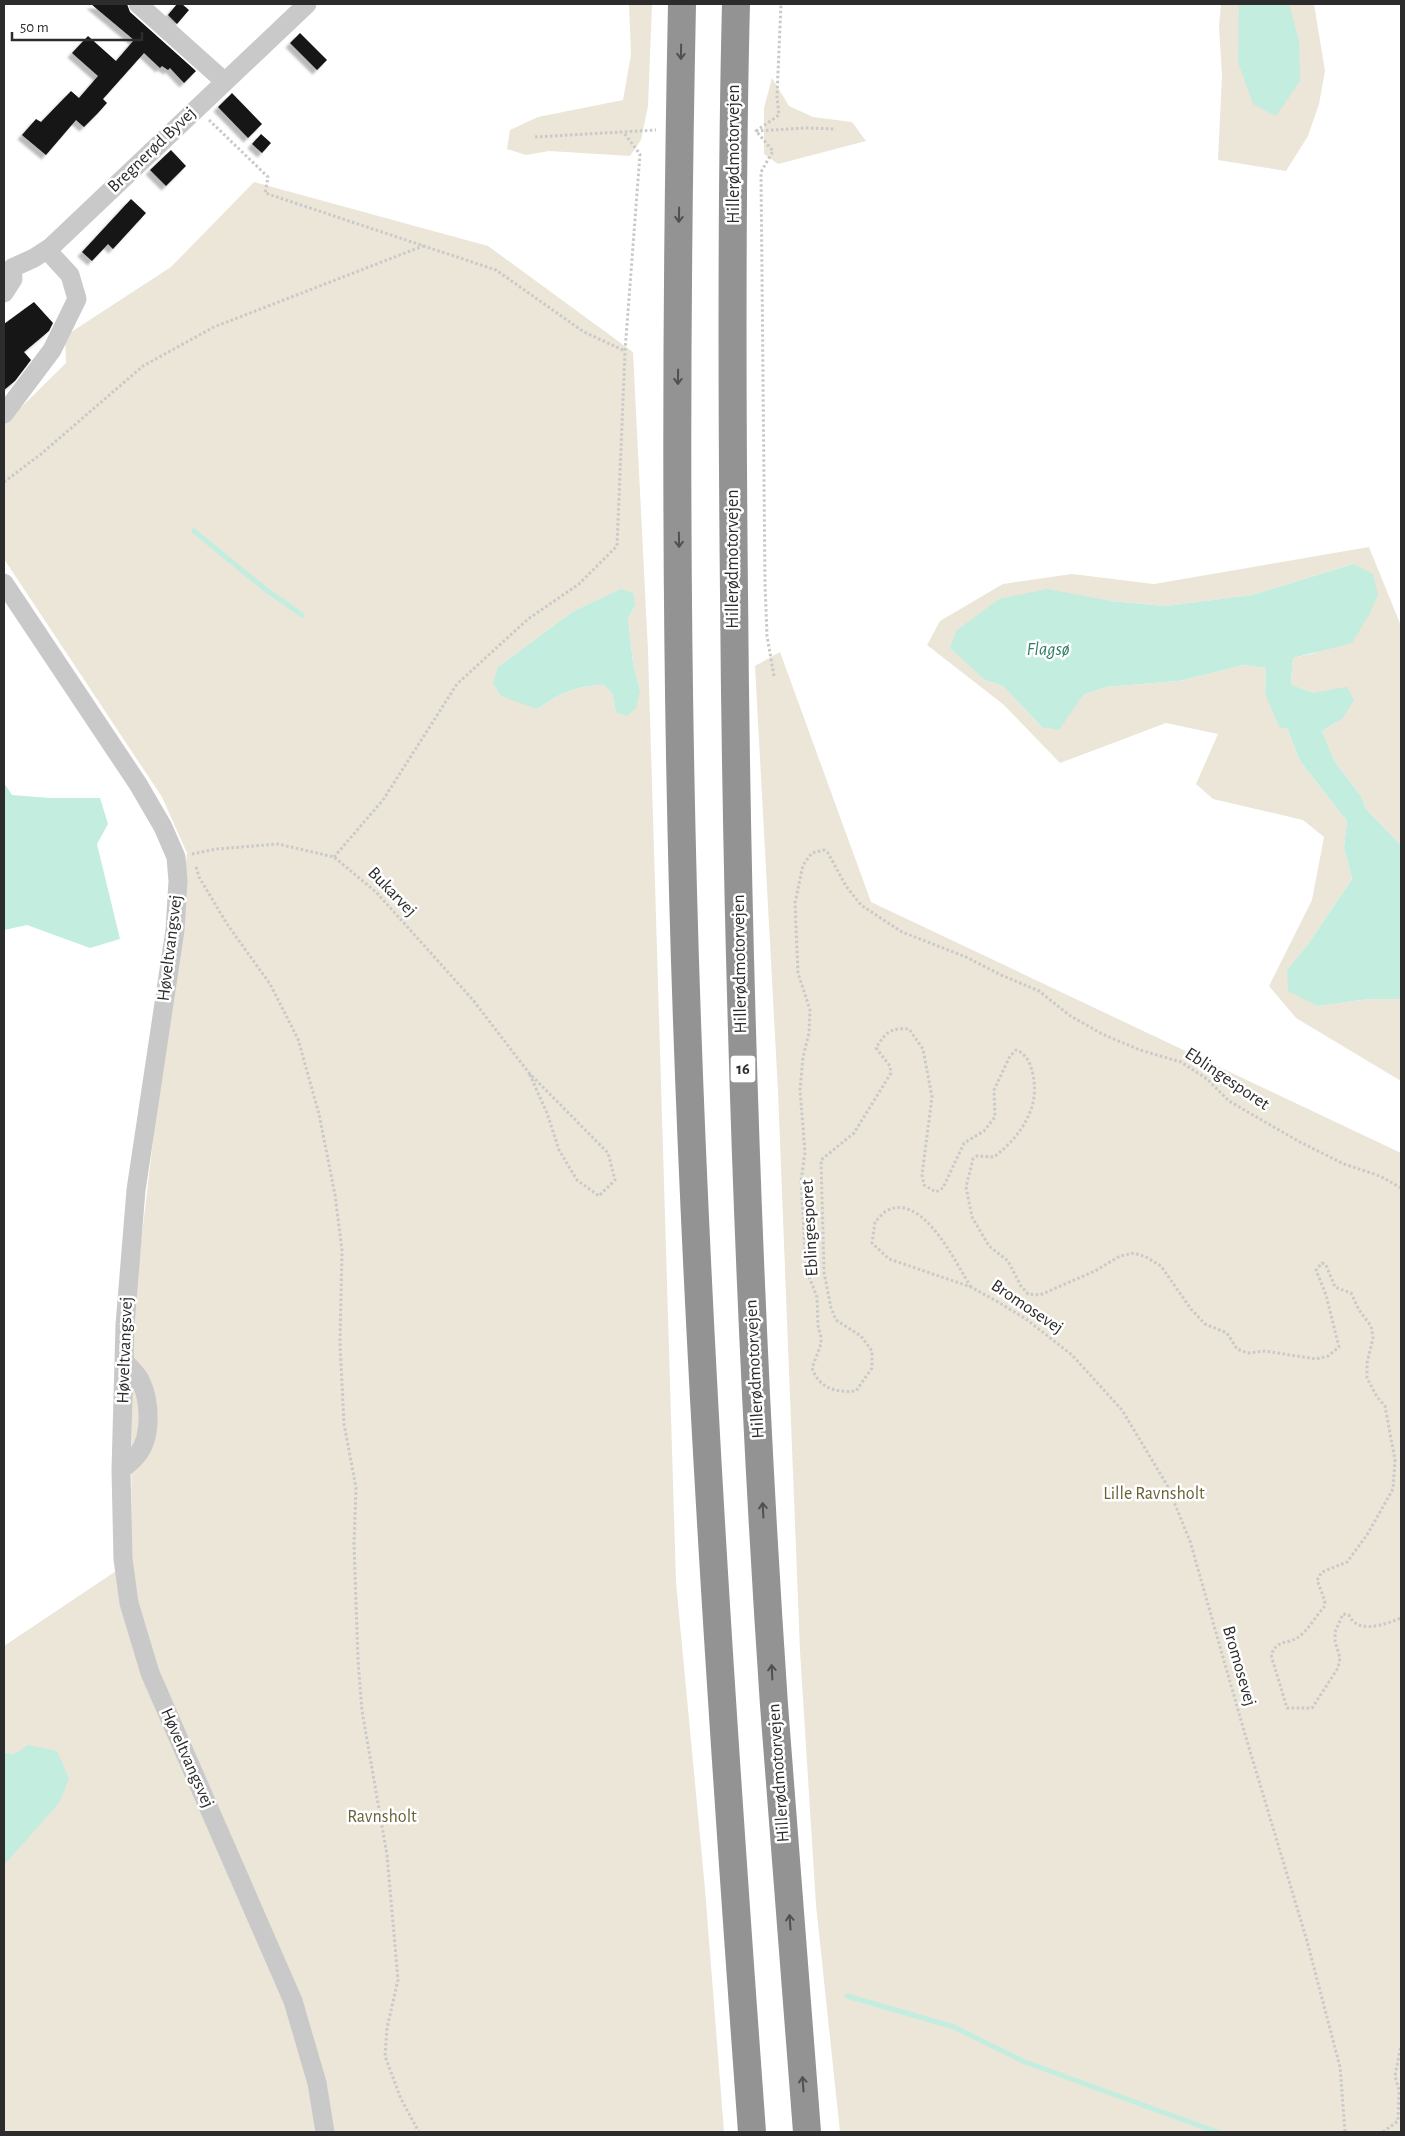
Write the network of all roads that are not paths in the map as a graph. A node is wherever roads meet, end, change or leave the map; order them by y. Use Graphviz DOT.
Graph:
graph roads {
  1 [pos="138,4"];
  2 [pos="307,4"];
  3 [pos="682,4"];
  4 [pos="736,4"];
  5 [pos="224,81"];
  6 [pos="47,250"];
  7 [pos="8,262"];
  8 [pos="4,293"];
  9 [pos="4,414"];
  10 [pos="4,583"];
  11 [pos="124,1361"];
  12 [pos="121,1470"];
  13 [pos="325,2132"];
  14 [pos="752,2132"];
  15 [pos="807,2132"];
  1 -- 5 [label="street"];
  2 -- 5 [label="street, Bregnerød Byvej"];
  3 -- 14 [label="highway, one-way"];
  15 -- 4 [label="highway, Hillerødmotorvejen / 16, one-way"];
  5 -- 6 [label="street, Bregnerød Byvej"];
  6 -- 7 [label="street, Bregnerød Byvej"];
  6 -- 9 [label="street"];
  7 -- 8 [label="street, Bregnerød Byvej"];
  10 -- 11 [label="street, Høveltvangsvej"];
  11 -- 12 [label="street, Høveltvangsvej"];
  11 -- 12 [label="street"];
  12 -- 13 [label="street, Høveltvangsvej"];
}
